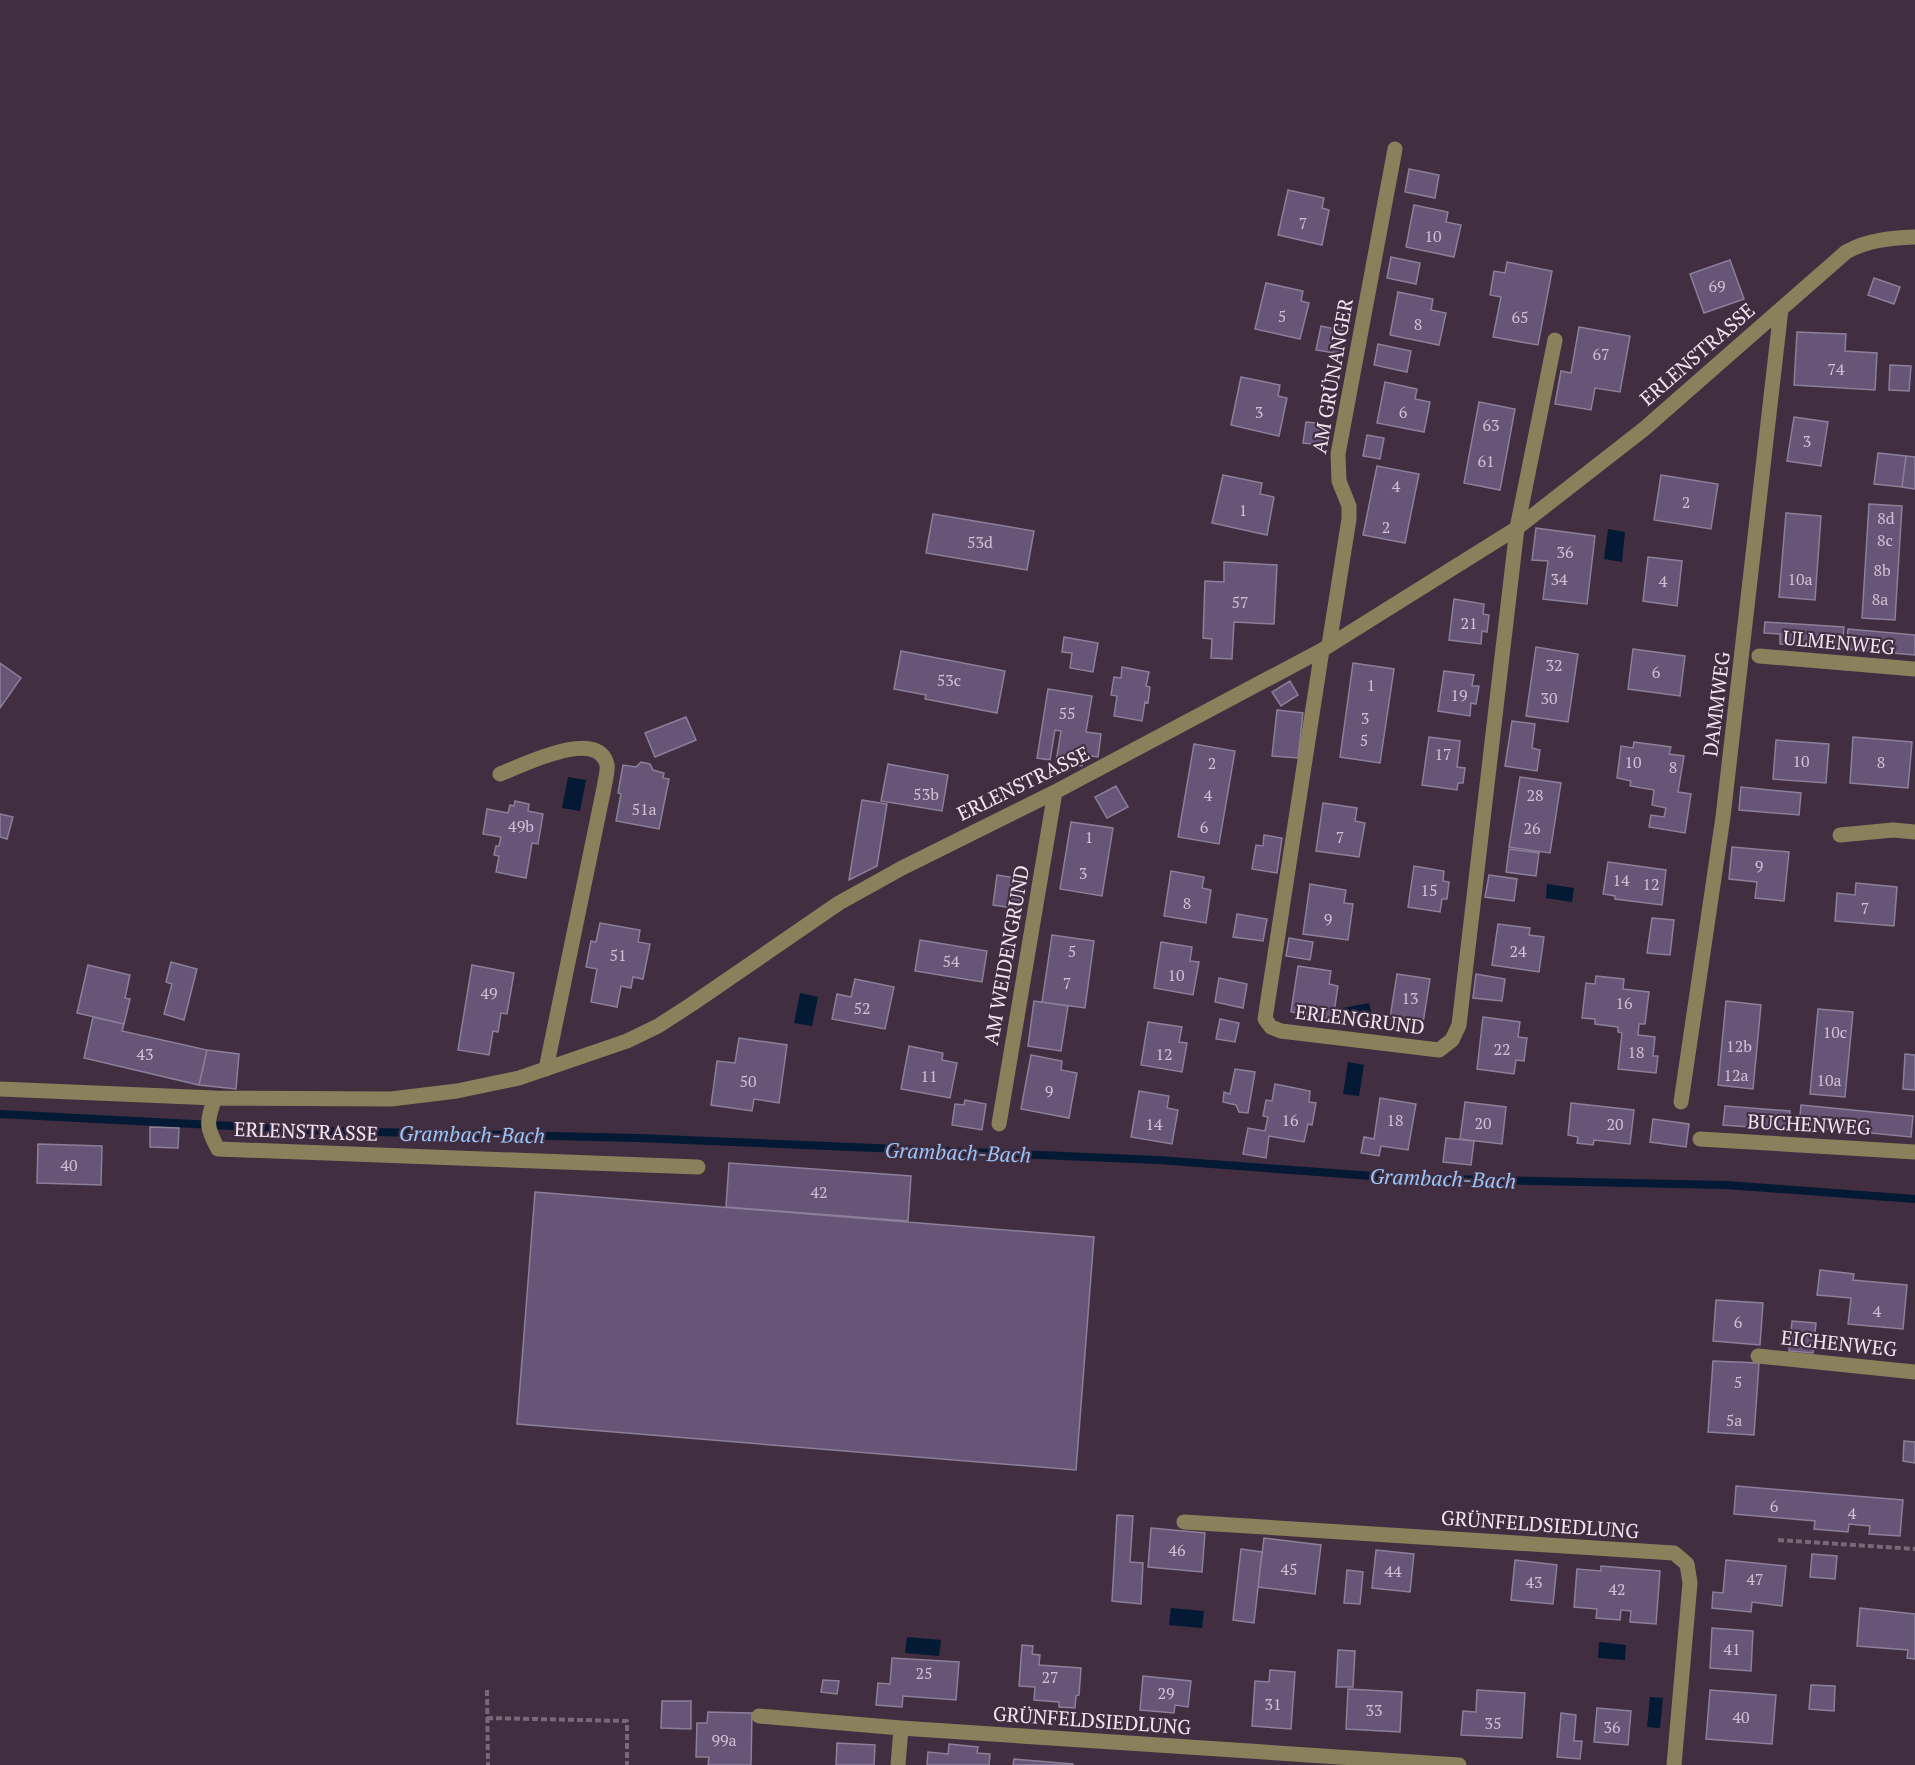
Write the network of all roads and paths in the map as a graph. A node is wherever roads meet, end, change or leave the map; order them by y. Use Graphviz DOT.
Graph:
graph roads {
  1 [pos="1395,149"];
  2 [pos="1915,237"];
  3 [pos="1781,309"];
  4 [pos="1556,340"];
  5 [pos="1517,528"];
  6 [pos="1326,647"];
  7 [pos="1760,656"];
  8 [pos="1915,669"];
  9 [pos="500,774"];
  10 [pos="1055,792"];
  11 [pos="1915,832"];
  12 [pos="1840,835"];
  13 [pos="546,1069"];
  14 [pos="0,1089"];
  15 [pos="214,1098"];
  16 [pos="1682,1102"];
  17 [pos="999,1124"];
  18 [pos="1700,1139"];
  19 [pos="1915,1152"];
  20 [pos="698,1167"];
  21 [pos="1758,1356"];
  22 [pos="1915,1372"];
  23 [pos="1184,1522"];
  24 [pos="1778,1540"];
  25 [pos="1915,1549"];
  26 [pos="487,1690"];
  27 [pos="759,1716"];
  28 [pos="487,1719"];
  29 [pos="901,1728"];
  30 [pos="488,1765"];
  31 [pos="627,1765"];
  32 [pos="898,1765"];
  33 [pos="1460,1765"];
  34 [pos="1674,1765"];
  1 -- 6 [label="street, AM GRÜNANGER"];
  2 -- 3 [label="street, ERLENSTRASSE"];
  3 -- 5 [label="street, ERLENSTRASSE"];
  3 -- 16 [label="street, DAMMWEG"];
  4 -- 5 [label="street"];
  5 -- 6 [label="street, ERLENSTRASSE"];
  5 -- 6 [label="street, ERLENGRUND"];
  6 -- 10 [label="street, ERLENSTRASSE"];
  7 -- 8 [label="street, ULMENWEG"];
  9 -- 13 [label="street"];
  10 -- 13 [label="street, ERLENSTRASSE"];
  10 -- 17 [label="street, AM WEIDENGRUND"];
  11 -- 12 [label="street"];
  13 -- 15 [label="street, ERLENSTRASSE"];
  14 -- 15 [label="street, ERLENSTRASSE"];
  15 -- 20 [label="street, ERLENSTRASSE"];
  18 -- 19 [label="street, BUCHENWEG"];
  21 -- 22 [label="street, EICHENWEG"];
  23 -- 34 [label="street, GRÜNFELDSIEDLUNG"];
  24 -- 25 [label="path"];
  26 -- 28 [label="path"];
  27 -- 29 [label="street, GRÜNFELDSIEDLUNG"];
  28 -- 30 [label="path"];
  28 -- 31 [label="path"];
  29 -- 32 [label="street"];
  29 -- 33 [label="street, GRÜNFELDSIEDLUNG"];
}
